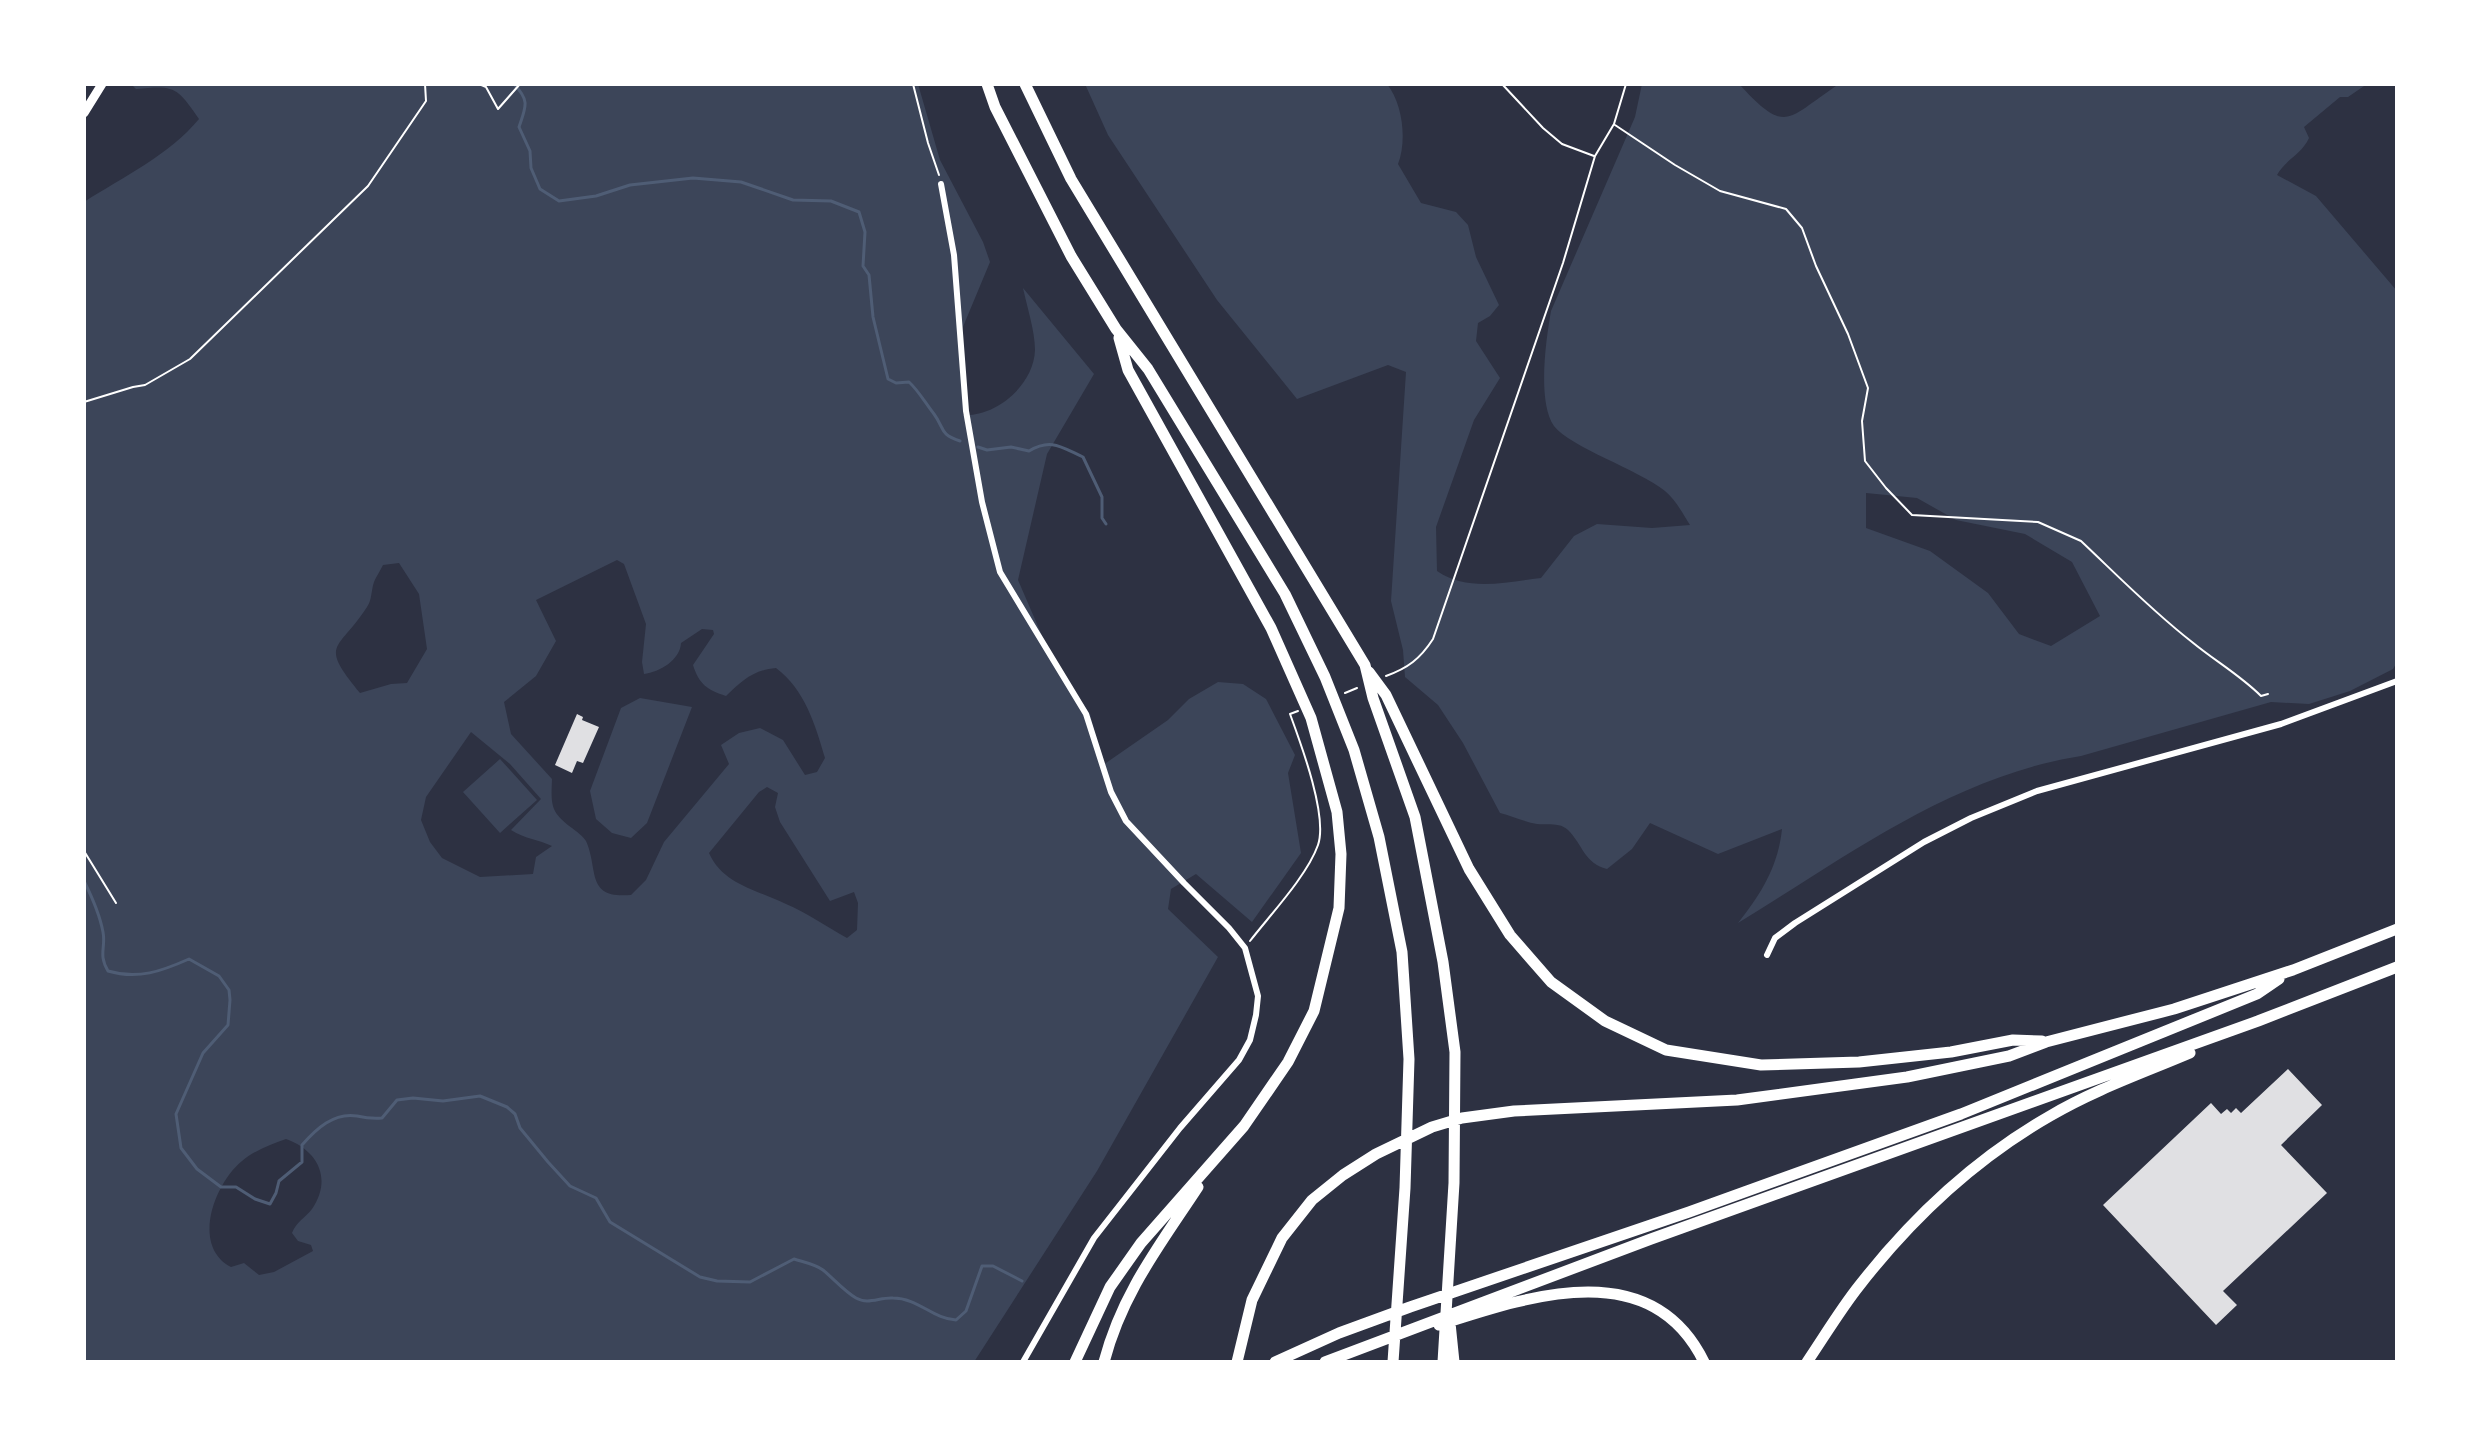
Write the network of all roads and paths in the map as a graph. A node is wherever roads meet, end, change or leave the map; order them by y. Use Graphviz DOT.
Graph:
graph roads {
  1 [pos="102,84"];
  2 [pos="425,84"];
  3 [pos="479,84"];
  4 [pos="520,84"];
  5 [pos="913,84"];
  6 [pos="987,84"];
  7 [pos="1025,84"];
  8 [pos="1502,84"];
  9 [pos="1626,84"];
  10 [pos="84,113"];
  11 [pos="1614,124"];
  12 [pos="1595,156"];
  13 [pos="941,184"];
  14 [pos="1116,329"];
  15 [pos="84,402"];
  16 [pos="1365,665"];
  17 [pos="1377,680"];
  18 [pos="2397,681"];
  19 [pos="1362,686"];
  20 [pos="2268,694"];
  21 [pos="1333,697"];
  22 [pos="1304,709"];
  23 [pos="84,851"];
  24 [pos="116,903"];
  25 [pos="2397,929"];
  26 [pos="1245,948"];
  27 [pos="1767,955"];
  28 [pos="2397,967"];
  29 [pos="2293,970"];
  30 [pos="2293,1008"];
  31 [pos="2046,1042"];
  32 [pos="1219,1156"];
  33 [pos="1447,1303"];
  34 [pos="1484,1306"];
  35 [pos="1023,1362"];
  36 [pos="1075,1362"];
  37 [pos="1104,1362"];
  38 [pos="1237,1362"];
  39 [pos="1275,1362"];
  40 [pos="1325,1362"];
  41 [pos="1393,1362"];
  42 [pos="1443,1362"];
  43 [pos="1454,1362"];
  44 [pos="1704,1362"];
  45 [pos="1807,1362"];
  1 -- 10 [label="main road"];
  2 -- 15 [label="path"];
  3 -- 4 [label="path"];
  5 -- 13 [label="path"];
  6 -- 14 [label="highway"];
  7 -- 16 [label="highway"];
  8 -- 12 [label="path"];
  9 -- 11 [label="path"];
  11 -- 12 [label="path"];
  11 -- 20 [label="path"];
  12 -- 17 [label="path"];
  13 -- 26 [label="street"];
  14 -- 32 [label="highway"];
  14 -- 41 [label="highway"];
  16 -- 31 [label="highway"];
  16 -- 33 [label="highway"];
  18 -- 27 [label="street"];
  19 -- 21 [label="path"];
  22 -- 26 [label="path"];
  23 -- 24 [label="path"];
  25 -- 29 [label="highway"];
  26 -- 35 [label="street"];
  28 -- 30 [label="highway"];
  29 -- 31 [label="highway"];
  29 -- 39 [label="highway"];
  30 -- 34 [label="highway"];
  30 -- 45 [label="highway"];
  31 -- 38 [label="highway"];
  32 -- 36 [label="highway"];
  32 -- 37 [label="highway"];
  33 -- 42 [label="highway"];
  33 -- 43 [label="highway"];
  34 -- 40 [label="highway"];
  34 -- 44 [label="highway"];
}
